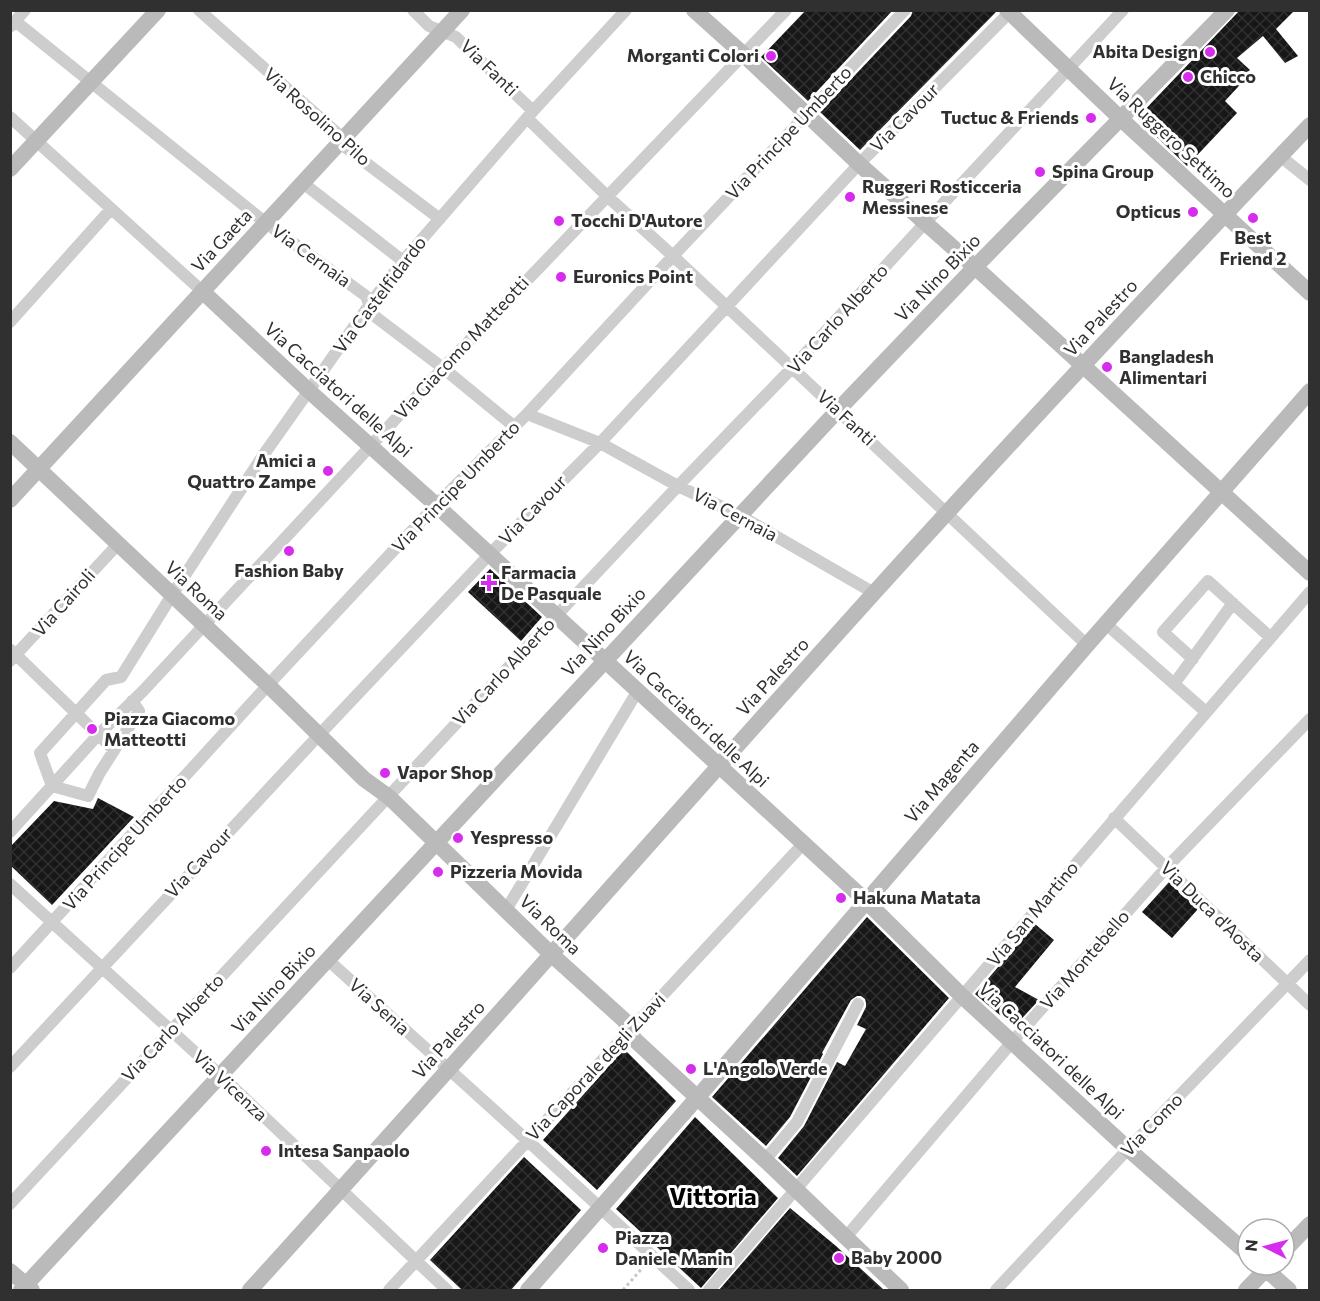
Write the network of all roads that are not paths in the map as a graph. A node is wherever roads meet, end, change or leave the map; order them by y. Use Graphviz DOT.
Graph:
graph roads {
  1 [pos="25,10"];
  2 [pos="158,10"];
  3 [pos="199,10"];
  4 [pos="413,10"];
  5 [pos="462,10"];
  6 [pos="626,10"];
  7 [pos="694,10"];
  8 [pos="786,10"];
  9 [pos="905,10"];
  10 [pos="1123,10"];
  11 [pos="1227,10"];
  12 [pos="1009,11"];
  13 [pos="13,24"];
  14 [pos="443,31"];
  15 [pos="743,54"];
  16 [pos="1068,69"];
  17 [pos="91,82"];
  18 [pos="807,114"];
  19 [pos="530,115"];
  20 [pos="10,117"];
  21 [pos="1121,119"];
  22 [pos="1310,125"];
  23 [pos="36,140"];
  24 [pos="340,141"];
  25 [pos="1280,156"];
  26 [pos="860,164"];
  27 [pos="10,169"];
  28 [pos="1310,180"];
  29 [pos="303,183"];
  30 [pos="607,196"];
  31 [pos="111,209"];
  32 [pos="1226,215"];
  33 [pos="440,219"];
  34 [pos="266,223"];
  35 [pos="925,223"];
  36 [pos="673,256"];
  37 [pos="403,261"];
  38 [pos="975,267"];
  39 [pos="202,291"];
  40 [pos="1310,293"];
  41 [pos="370,304"];
  42 [pos="727,308"];
  43 [pos="10,322"];
  44 [pos="1083,366"];
  45 [pos="443,368"];
  46 [pos="792,368"];
  47 [pos="309,391"];
  48 [pos="1310,391"];
  49 [pos="838,410"];
  50 [pos="527,414"];
  51 [pos="515,427"];
  52 [pos="10,442"];
  53 [pos="600,442"];
  54 [pos="370,446"];
  55 [pos="38,469"];
  56 [pos="678,486"];
  57 [pos="1220,492"];
  58 [pos="10,500"];
  59 [pos="436,505"];
  60 [pos="947,514"];
  61 [pos="740,515"];
  62 [pos="118,544"];
  63 [pos="489,555"];
  64 [pos="1310,573"];
  65 [pos="1310,592"];
  66 [pos="874,593"];
  67 [pos="172,595"];
  68 [pos="1233,603"];
  69 [pos="556,616"];
  70 [pos="1106,623"];
  71 [pos="204,624"];
  72 [pos="1270,637"];
  73 [pos="1087,645"];
  74 [pos="13,655"];
  75 [pos="1193,659"];
  76 [pos="605,660"];
  77 [pos="1174,684"];
  78 [pos="268,686"];
  79 [pos="637,692"];
  80 [pos="132,701"];
  81 [pos="72,709"];
  82 [pos="1206,712"];
  83 [pos="1310,719"];
  84 [pos="98,735"];
  85 [pos="319,735"];
  86 [pos="114,750"];
  87 [pos="719,766"];
  88 [pos="49,790"];
  89 [pos="389,798"];
  90 [pos="1114,818"];
  91 [pos="10,832"];
  92 [pos="437,843"];
  93 [pos="803,844"];
  94 [pos="1166,868"];
  95 [pos="10,884"];
  96 [pos="866,901"];
  97 [pos="506,910"];
  98 [pos="52,923"];
  99 [pos="551,954"];
  100 [pos="328,960"];
  101 [pos="1310,960"];
  102 [pos="10,968"];
  103 [pos="102,968"];
  104 [pos="1287,984"];
  105 [pos="962,996"];
  106 [pos="858,1004"];
  107 [pos="1310,1005"];
  108 [pos="170,1030"];
  109 [pos="630,1031"];
  110 [pos="1012,1042"];
  111 [pos="10,1067"];
  112 [pos="449,1070"];
  113 [pos="220,1075"];
  114 [pos="697,1098"];
  115 [pos="528,1140"];
  116 [pos="1128,1149"];
  117 [pos="765,1160"];
  118 [pos="795,1189"];
  119 [pos="341,1191"];
  120 [pos="599,1203"];
  121 [pos="10,1204"];
  122 [pos="1310,1224"];
  123 [pos="846,1237"];
  124 [pos="1296,1239"];
  125 [pos="1236,1244"];
  126 [pos="416,1262"];
  127 [pos="10,1271"];
  128 [pos="1257,1277"];
  129 [pos="1277,1277"];
  130 [pos="26,1289"];
  131 [pos="250,1290"];
  132 [pos="389,1290"];
  133 [pos="447,1290"];
  134 [pos="528,1290"];
  135 [pos="689,1290"];
  136 [pos="709,1290"];
  137 [pos="901,1290"];
  138 [pos="996,1290"];
  139 [pos="1246,1290"];
  140 [pos="1289,1290"];
  1 -- 13 [label="street"];
  2 -- 17 [label="street"];
  3 -- 24 [label="street, Via Rosolino Pilo"];
  4 -- 14 [label="street, Via Fanti"];
  5 -- 14 [label="street, Via Gaeta"];
  6 -- 19 [label="street, Via Castelfidardo"];
  7 -- 15 [label="street"];
  8 -- 15 [label="street, Via Giacomo Matteotti"];
  9 -- 18 [label="street, Via Principe Umberto"];
  10 -- 16 [label="street, Via Carlo Alberto"];
  11 -- 21 [label="street, Via Nino Bixio"];
  12 -- 16 [label="street, Via Ruggero Settimo"];
  12 -- 26 [label="street, Via Cavour"];
  13 -- 17 [label="street, Via Cernaia"];
  14 -- 19 [label="street, Via Fanti"];
  14 -- 24 [label="street, Via Gaeta"];
  15 -- 18 [label="street"];
  15 -- 30 [label="street, Via Giacomo Matteotti"];
  16 -- 21 [label="street, Via Ruggero Settimo"];
  16 -- 35 [label="street, Via Carlo Alberto"];
  17 -- 23 [label="street"];
  17 -- 34 [label="street, Via Cernaia"];
  18 -- 26 [label="street"];
  18 -- 36 [label="street, Via Principe Umberto"];
  19 -- 30 [label="street, Via Fanti"];
  19 -- 33 [label="street, Via Castelfidardo"];
  20 -- 23 [label="street, Via Cacciatori delle Alpi"];
  21 -- 32 [label="street, Via Ruggero Settimo"];
  21 -- 38 [label="street, Via Nino Bixio"];
  22 -- 25 [label="street, Via Palestro"];
  23 -- 27 [label="street"];
  23 -- 31 [label="street, Via Cacciatori delle Alpi"];
  24 -- 29 [label="street, Via Gaeta"];
  24 -- 33 [label="street, Via Rosolino Pilo"];
  25 -- 28 [label="street"];
  25 -- 32 [label="street, Via Palestro"];
  26 -- 35 [label="street"];
  26 -- 42 [label="street, Via Cavour"];
  29 -- 34 [label="street, Via Gaeta"];
  29 -- 37 [label="street"];
  30 -- 36 [label="street, Via Fanti"];
  30 -- 45 [label="street, Via Giacomo Matteotti"];
  31 -- 39 [label="street, Via Cacciatori delle Alpi"];
  31 -- 43 [label="street"];
  32 -- 40 [label="street, Via Ruggero Settimo"];
  32 -- 44 [label="street, Via Palestro"];
  33 -- 37 [label="street, Via Castelfidardo"];
  34 -- 39 [label="street, Via Gaeta"];
  34 -- 41 [label="street, Via Cernaia"];
  35 -- 38 [label="street"];
  35 -- 46 [label="street, Via Carlo Alberto"];
  36 -- 42 [label="street, Via Fanti"];
  36 -- 50 [label="street, Via Principe Umberto"];
  37 -- 41 [label="street, Via Castelfidardo"];
  38 -- 44 [label="street"];
  38 -- 49 [label="street, Via Nino Bixio"];
  39 -- 47 [label="street, Via Cacciatori delle Alpi"];
  39 -- 55 [label="street, Via Gaeta"];
  41 -- 45 [label="street, Via Cernaia"];
  41 -- 47 [label="street, Via Castelfidardo"];
  42 -- 46 [label="street, Via Fanti"];
  42 -- 53 [label="street, Via Cavour"];
  44 -- 57 [label="street"];
  44 -- 60 [label="street, Via Palestro"];
  45 -- 51 [label="street, Via Cernaia"];
  45 -- 54 [label="street, Via Giacomo Matteotti"];
  46 -- 49 [label="street, Via Fanti"];
  46 -- 56 [label="street, Via Carlo Alberto"];
  47 -- 54 [label="street, Via Cacciatori delle Alpi"];
  47 -- 67 [label="street, Via Castelfidardo"];
  48 -- 57 [label="street, Via Magenta"];
  49 -- 60 [label="street, Via Fanti"];
  49 -- 61 [label="street, Via Nino Bixio"];
  50 -- 51 [label="street, Via Principe Umberto"];
  50 -- 53 [label="street, Via Cernaia"];
  51 -- 59 [label="street, Via Principe Umberto"];
  52 -- 55 [label="street, Via Roma"];
  53 -- 56 [label="street, Via Cernaia"];
  53 -- 63 [label="street, Via Cavour"];
  54 -- 59 [label="street, Via Cacciatori delle Alpi"];
  54 -- 71 [label="street, Via Giacomo Matteotti"];
  55 -- 58 [label="street, Via Gaeta"];
  55 -- 62 [label="street, Via Roma"];
  56 -- 61 [label="street, Via Cernaia"];
  56 -- 69 [label="street, Via Carlo Alberto"];
  57 -- 64 [label="street"];
  57 -- 70 [label="street, Via Magenta"];
  59 -- 63 [label="street, Via Cacciatori delle Alpi"];
  59 -- 78 [label="street, Via Principe Umberto"];
  60 -- 66 [label="street, Via Palestro"];
  60 -- 73 [label="street, Via Fanti"];
  61 -- 66 [label="street, Via Cernaia"];
  61 -- 76 [label="street, Via Nino Bixio"];
  62 -- 67 [label="street, Via Roma"];
  62 -- 74 [label="street, Via Cairoli"];
  63 -- 69 [label="street, Via Cacciatori delle Alpi"];
  63 -- 85 [label="street, Via Cavour"];
  65 -- 72 [label="street, Via San Martino"];
  66 -- 87 [label="street, Via Palestro"];
  67 -- 71 [label="street, Via Roma"];
  67 -- 81 [label="street, Via Castelfidardo"];
  68 -- 72 [label="street"];
  68 -- 75 [label="street"];
  68 -- 75 [label="street"];
  69 -- 76 [label="street, Via Cacciatori delle Alpi"];
  69 -- 89 [label="street, Via Carlo Alberto"];
  70 -- 73 [label="street, Via Magenta"];
  70 -- 77 [label="street"];
  71 -- 78 [label="street, Via Roma"];
  71 -- 80 [label="street, Via Giacomo Matteotti"];
  72 -- 82 [label="street, Via San Martino"];
  73 -- 96 [label="street, Via Magenta"];
  74 -- 81 [label="street"];
  75 -- 77 [label="street"];
  76 -- 79 [label="street, Via Cacciatori delle Alpi"];
  76 -- 92 [label="street, Via Nino Bixio"];
  77 -- 82 [label="street"];
  78 -- 85 [label="street, Via Roma"];
  78 -- 98 [label="street, Via Principe Umberto"];
  79 -- 87 [label="street, Via Cacciatori delle Alpi"];
  79 -- 97 [label="street"];
  80 -- 84 [label="street, Via Giacomo Matteotti"];
  80 -- 86 [label="street"];
  81 -- 84 [label="street"];
  81 -- 88 [label="street"];
  82 -- 90 [label="street, Via San Martino"];
  83 -- 94 [label="street, Via Montebello"];
  84 -- 86 [label="street"];
  84 -- 88 [label="street, Via Giacomo Matteotti"];
  85 -- 89 [label="street, Via Roma"];
  85 -- 103 [label="street, Via Cavour"];
  86 -- 88 [label="street"];
  87 -- 93 [label="street, Via Cacciatori delle Alpi"];
  87 -- 99 [label="street, Via Palestro"];
  88 -- 91 [label="street"];
  89 -- 92 [label="street, Via Roma"];
  89 -- 108 [label="street, Via Carlo Alberto"];
  90 -- 94 [label="street, Via Duca d'Aosta"];
  90 -- 105 [label="street, Via San Martino"];
  92 -- 97 [label="street, Via Roma"];
  92 -- 100 [label="street, Via Nino Bixio"];
  93 -- 96 [label="street, Via Cacciatori delle Alpi"];
  93 -- 109 [label="street, Via Caporale degli Zuavi"];
  94 -- 104 [label="street, Via Duca d'Aosta"];
  94 -- 110 [label="street, Via Montebello"];
  95 -- 98 [label="street, Via Vicenza"];
  96 -- 105 [label="street, Via Cacciatori delle Alpi"];
  96 -- 114 [label="street, Via Magenta"];
  97 -- 99 [label="street, Via Roma"];
  98 -- 102 [label="street, Via Principe Umberto"];
  98 -- 103 [label="street, Via Vicenza"];
  99 -- 109 [label="street, Via Roma"];
  99 -- 112 [label="street, Via Palestro"];
  100 -- 112 [label="street, Via Senia"];
  100 -- 113 [label="street, Via Nino Bixio"];
  101 -- 104 [label="street, Via Como"];
  103 -- 108 [label="street, Via Vicenza"];
  103 -- 111 [label="street, Via Cavour"];
  104 -- 107 [label="street, Via Duca d'Aosta"];
  104 -- 116 [label="street, Via Como"];
  105 -- 110 [label="street, Via Cacciatori delle Alpi"];
  105 -- 118 [label="street, Via San Martino"];
  106 -- 117 [label="street"];
  108 -- 113 [label="street, Via Vicenza"];
  108 -- 121 [label="street, Via Carlo Alberto"];
  109 -- 114 [label="street, Via Roma"];
  109 -- 115 [label="street, Via Caporale degli Zuavi"];
  110 -- 116 [label="street, Via Cacciatori delle Alpi"];
  110 -- 123 [label="street, Via Montebello"];
  112 -- 115 [label="street, Via Senia"];
  112 -- 119 [label="street, Via Palestro"];
  113 -- 119 [label="street, Via Vicenza"];
  113 -- 130 [label="street, Via Nino Bixio"];
  114 -- 117 [label="street, Via Roma"];
  114 -- 120 [label="street, Via Magenta"];
  115 -- 120 [label="street, Via Senia"];
  115 -- 126 [label="street, Via Caporale degli Zuavi"];
  116 -- 125 [label="street, Via Cacciatori delle Alpi"];
  116 -- 138 [label="street, Via Como"];
  117 -- 118 [label="street, Via Roma"];
  118 -- 123 [label="street, Via Roma"];
  118 -- 136 [label="street, Via San Martino"];
  119 -- 126 [label="street, Via Vicenza"];
  119 -- 131 [label="street, Via Palestro"];
  120 -- 134 [label="street, Via Magenta"];
  120 -- 135 [label="street, Via Senia"];
  122 -- 124 [label="street"];
  123 -- 137 [label="street, Via Roma"];
  126 -- 132 [label="street, Via Caporale degli Zuavi"];
  126 -- 133 [label="street, Via Vicenza"];
  127 -- 130 [label="street"];
  128 -- 139 [label="street"];
  129 -- 140 [label="street"];
}
